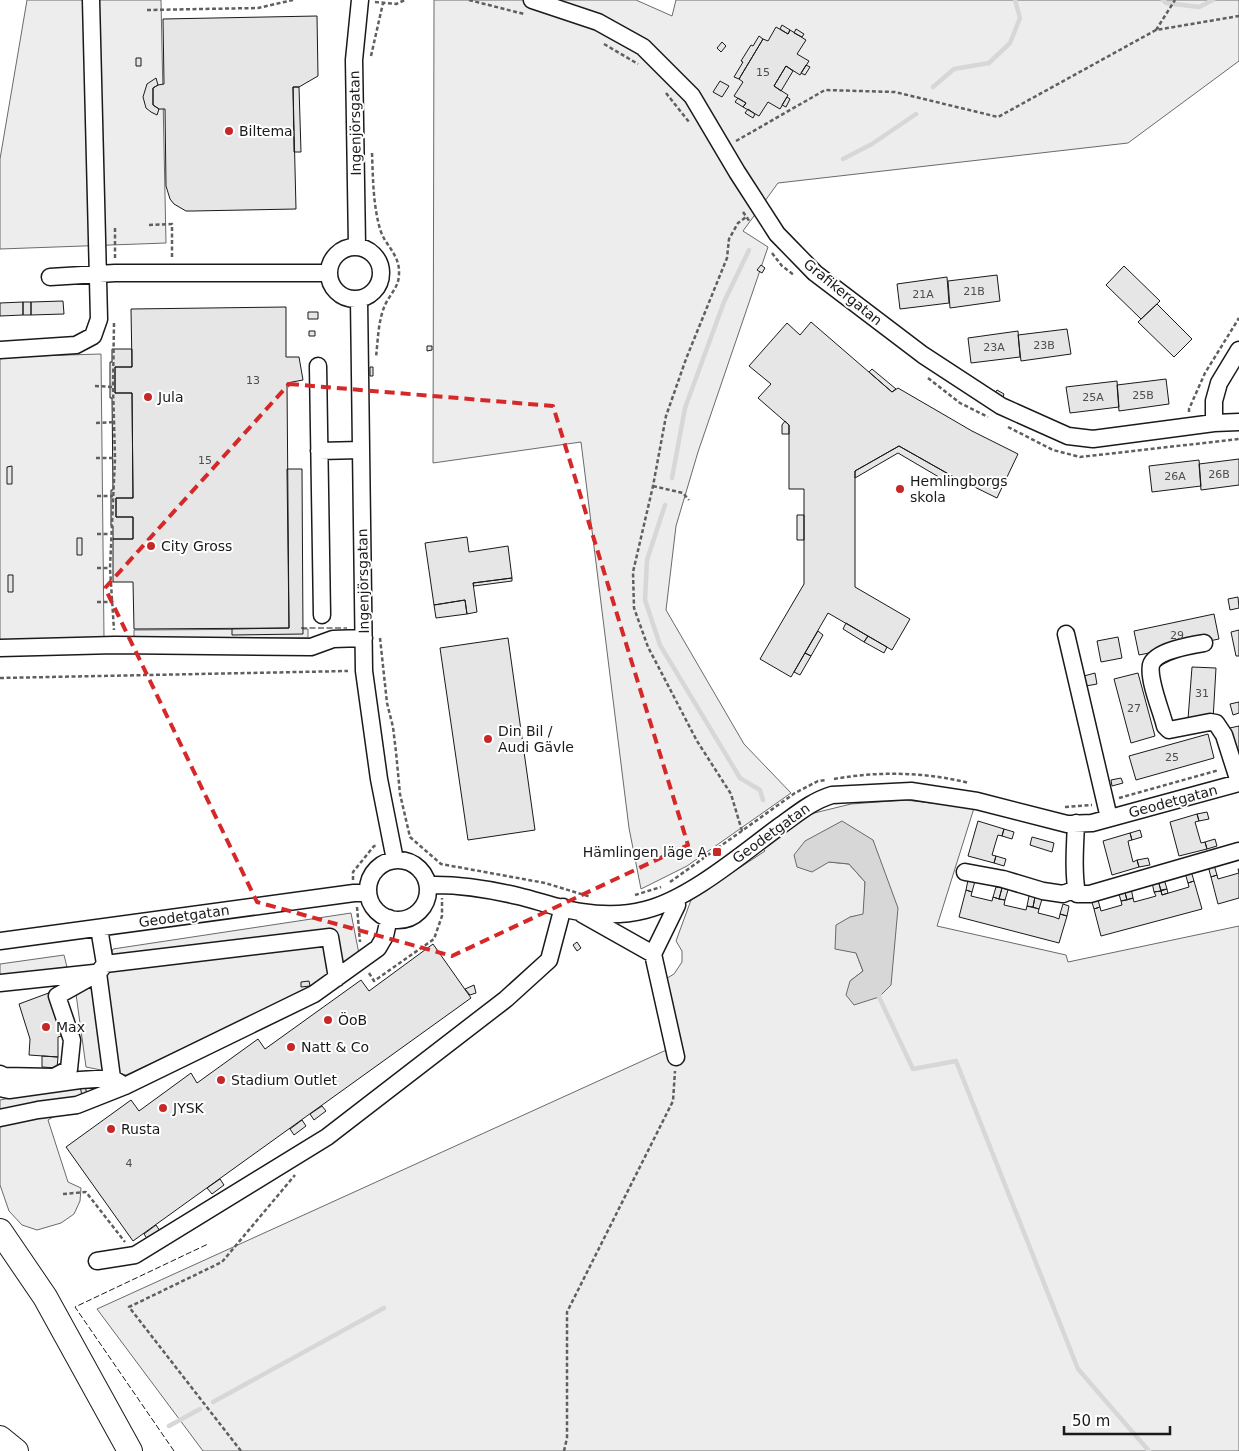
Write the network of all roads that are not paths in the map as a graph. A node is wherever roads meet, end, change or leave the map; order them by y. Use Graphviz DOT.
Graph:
graph roads {
  1 [pos="91,0"];
  2 [pos="360,0"];
  3 [pos="533,8"];
  4 [pos="357,246"];
  5 [pos="329,273"];
  6 [pos="98,274"];
  7 [pos="50,277"];
  8 [pos="358,299"];
  9 [pos="0,350"];
  10 [pos="1239,350"];
  11 [pos="318,366"];
  12 [pos="1239,422"];
  13 [pos="1214,423"];
  14 [pos="319,450"];
  15 [pos="360,450"];
  16 [pos="322,615"];
  17 [pos="1066,634"];
  18 [pos="372,638"];
  19 [pos="1204,643"];
  20 [pos="0,648"];
  21 [pos="1239,782"];
  22 [pos="1108,810"];
  23 [pos="1076,823"];
  24 [pos="1239,851"];
  25 [pos="395,860"];
  26 [pos="965,872"];
  27 [pos="435,885"];
  28 [pos="1076,889"];
  29 [pos="368,893"];
  30 [pos="676,898"];
  31 [pos="563,908"];
  32 [pos="580,912"];
  33 [pos="389,918"];
  34 [pos="99,928"];
  35 [pos="0,941"];
  36 [pos="653,954"];
  37 [pos="102,968"];
  38 [pos="337,978"];
  39 [pos="0,983"];
  40 [pos="676,1057"];
  41 [pos="0,1074"];
  42 [pos="119,1082"];
  43 [pos="0,1088"];
  44 [pos="0,1118"];
  45 [pos="0,1231"];
  46 [pos="97,1261"];
  47 [pos="0,1438"];
  48 [pos="16,1451"];
  49 [pos="130,1451"];
  1 -- 6 [label="street"];
  2 -- 4 [label="street, Ingenjörsgatan"];
  3 -- 13 [label="street, Grafikergatan"];
  4 -- 5 [label="street"];
  4 -- 8 [label="street"];
  5 -- 6 [label="street"];
  5 -- 8 [label="street"];
  6 -- 7 [label="street"];
  6 -- 9 [label="street"];
  8 -- 15 [label="street, Ingenjörsgatan"];
  10 -- 13 [label="street"];
  11 -- 14 [label="street"];
  12 -- 13 [label="street, Grafikergatan"];
  14 -- 15 [label="street"];
  14 -- 16 [label="street"];
  15 -- 18 [label="street, Ingenjörsgatan"];
  17 -- 22 [label="street"];
  18 -- 20 [label="street"];
  18 -- 25 [label="street, Ingenjörsgatan"];
  19 -- 21 [label="street"];
  21 -- 22 [label="street, Geodetgatan"];
  22 -- 23 [label="street, Geodetgatan"];
  23 -- 28 [label="street"];
  23 -- 30 [label="street, Geodetgatan"];
  24 -- 28 [label="street"];
  25 -- 27 [label="street"];
  25 -- 29 [label="street"];
  26 -- 28 [label="street"];
  27 -- 31 [label="street, Geodetgatan"];
  27 -- 33 [label="street"];
  29 -- 33 [label="street"];
  29 -- 34 [label="street, Geodetgatan"];
  30 -- 32 [label="street, Geodetgatan"];
  30 -- 36 [label="street"];
  31 -- 32 [label="street, Geodetgatan"];
  31 -- 46 [label="street"];
  32 -- 36 [label="street"];
  33 -- 38 [label="street"];
  34 -- 35 [label="street, Geodetgatan"];
  34 -- 37 [label="street"];
  36 -- 40 [label="street"];
  37 -- 38 [label="street"];
  37 -- 39 [label="street"];
  37 -- 41 [label="street"];
  37 -- 42 [label="street"];
  38 -- 42 [label="street"];
  42 -- 43 [label="street"];
  42 -- 44 [label="street"];
  45 -- 49 [label="highway"];
  47 -- 48 [label="highway"];
}
